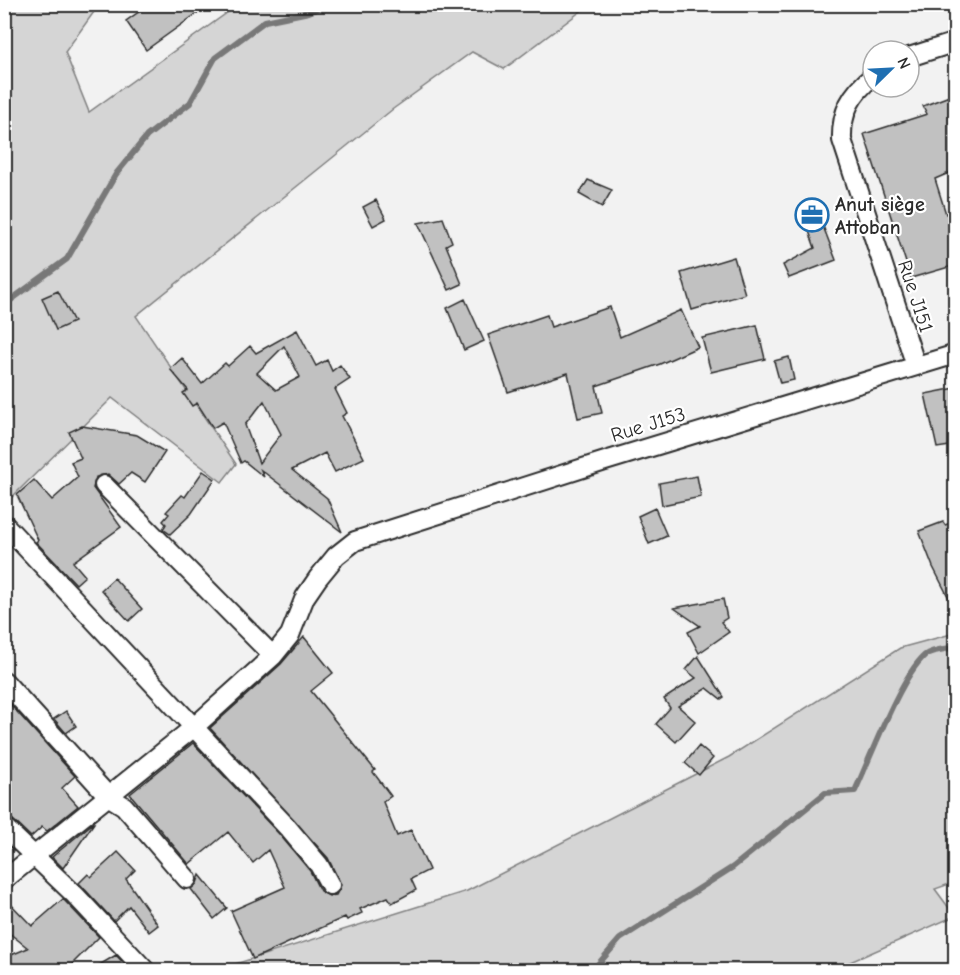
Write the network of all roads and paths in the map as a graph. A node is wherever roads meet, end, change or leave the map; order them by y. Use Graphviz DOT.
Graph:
graph roads {
  1 [pos="956,42"];
  2 [pos="921,53"];
  3 [pos="861,86"];
  4 [pos="956,354"];
  5 [pos="916,366"];
  6 [pos="104,484"];
  7 [pos="4,524"];
  8 [pos="273,656"];
  9 [pos="4,681"];
  10 [pos="193,728"];
  11 [pos="108,796"];
  12 [pos="4,827"];
  13 [pos="32,856"];
  14 [pos="187,879"];
  15 [pos="4,880"];
  16 [pos="330,885"];
  17 [pos="145,970"];
  1 -- 2 [label="street"];
  3 -- 5 [label="street, Rue J151"];
  4 -- 5 [label="street, Rue J153"];
  5 -- 8 [label="street, Rue J153"];
  6 -- 8 [label="street"];
  7 -- 10 [label="street"];
  8 -- 10 [label="street"];
  9 -- 11 [label="street"];
  10 -- 11 [label="street"];
  10 -- 16 [label="street"];
  11 -- 13 [label="street"];
  11 -- 14 [label="street"];
  12 -- 13 [label="street"];
  13 -- 15 [label="street"];
  13 -- 17 [label="street"];
}
